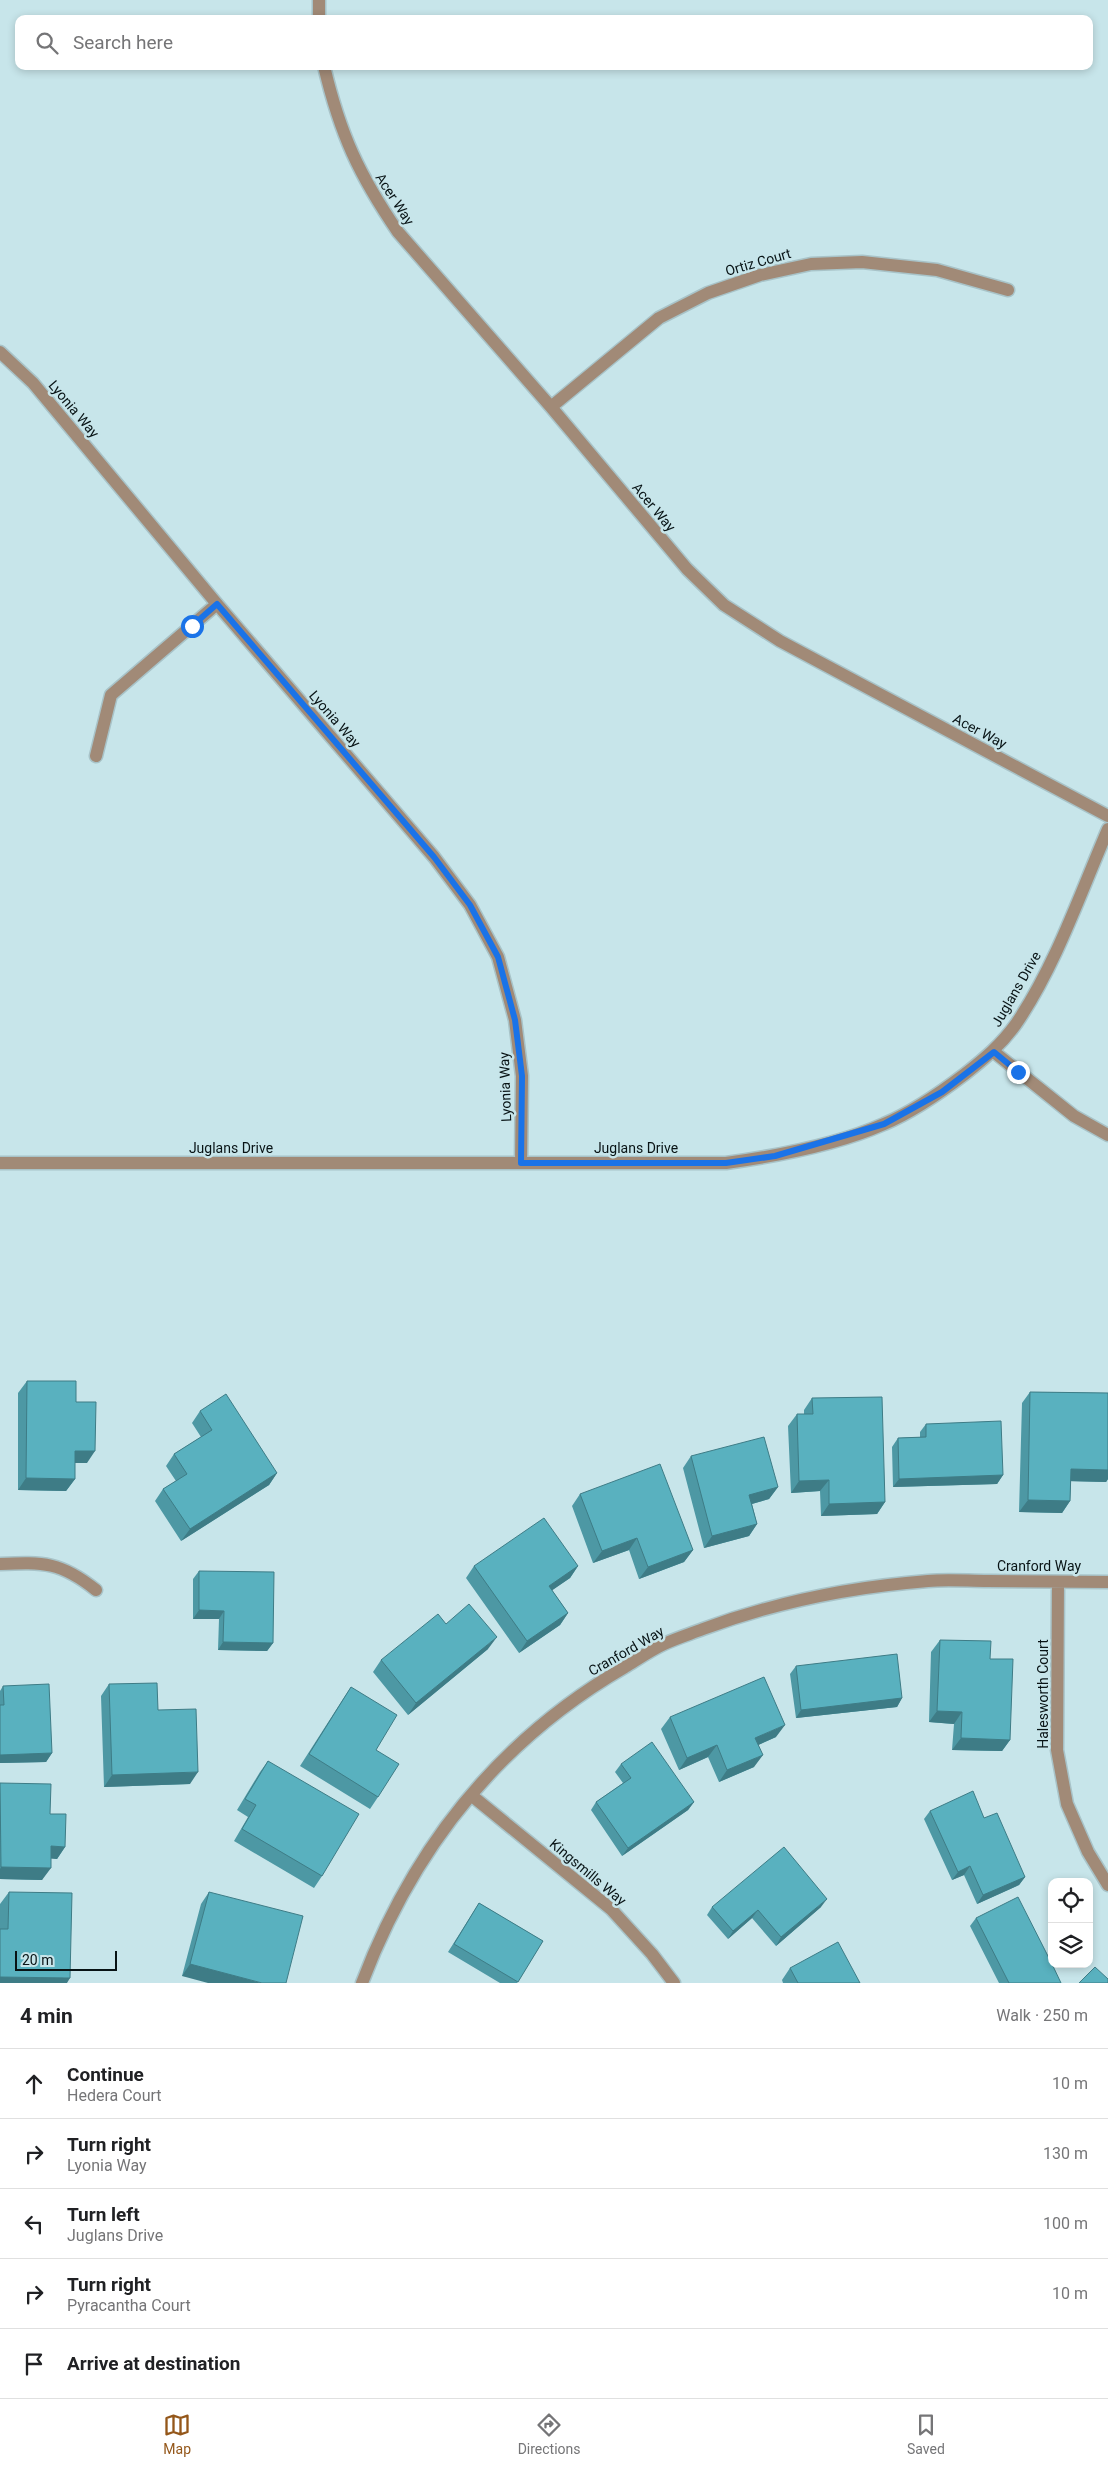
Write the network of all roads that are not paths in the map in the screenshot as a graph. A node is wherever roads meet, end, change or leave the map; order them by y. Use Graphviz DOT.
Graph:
graph roads {
  1 [pos="319,0"];
  2 [pos="320,15"];
  3 [pos="325,70"];
  4 [pos="1008,290"];
  5 [pos="0,352"];
  6 [pos="551,407"];
  7 [pos="217,604"];
  8 [pos="96,756"];
  9 [pos="1108,816"];
  10 [pos="1108,829"];
  11 [pos="994,1052"];
  12 [pos="1108,1135"];
  13 [pos="0,1163"];
  14 [pos="521,1163"];
  15 [pos="0,1564"];
  16 [pos="1058,1582"];
  17 [pos="1108,1582"];
  18 [pos="96,1590"];
  19 [pos="471,1795"];
  20 [pos="1108,1884"];
  21 [pos="362,1983"];
  22 [pos="674,1983"];
  1 -- 2 [label="street"];
  3 -- 6 [label="street, Acer Way"];
  4 -- 6 [label="street, Ortiz Court"];
  5 -- 7 [label="street, Lyonia Way"];
  6 -- 9 [label="street, Acer Way"];
  7 -- 8 [label="street"];
  7 -- 14 [label="street, Lyonia Way"];
  10 -- 11 [label="street, Juglans Drive"];
  11 -- 12 [label="street"];
  11 -- 14 [label="street, Juglans Drive"];
  13 -- 14 [label="street, Juglans Drive"];
  15 -- 18 [label="street"];
  16 -- 17 [label="street, Cranford Way"];
  16 -- 19 [label="street, Cranford Way"];
  16 -- 20 [label="street, Halesworth Court"];
  19 -- 21 [label="street, Cranford Way"];
  19 -- 22 [label="street, Kingsmills Way"];
}
